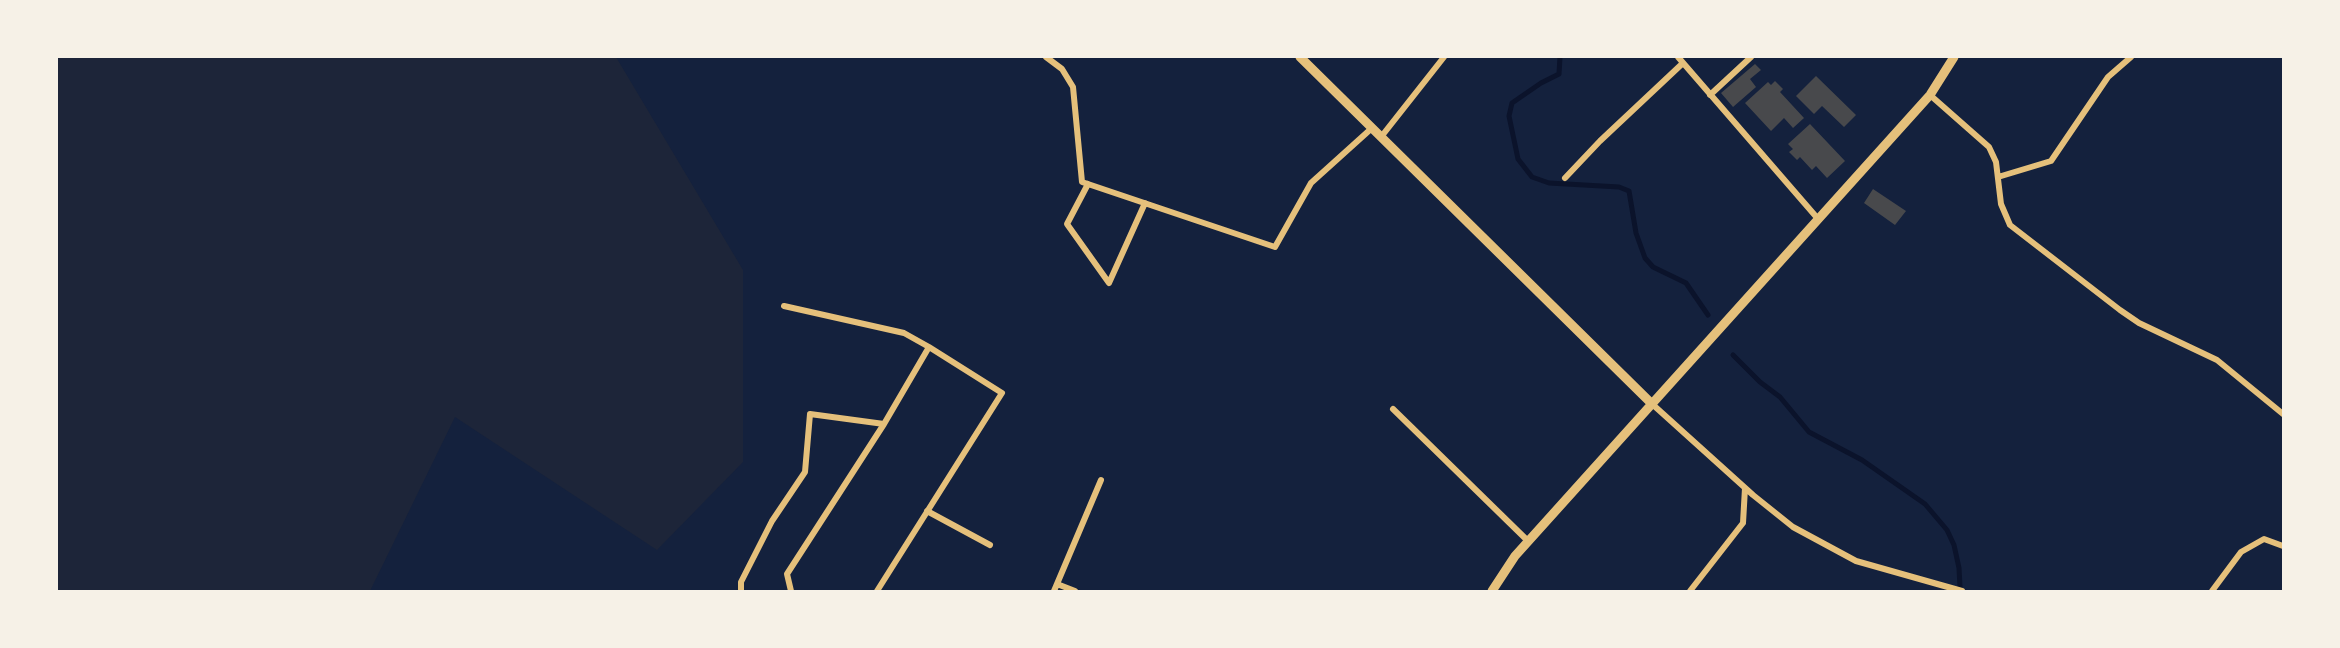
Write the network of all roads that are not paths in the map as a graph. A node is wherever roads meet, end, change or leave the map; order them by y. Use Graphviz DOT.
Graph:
graph roads {
  1 [pos="1046,57"];
  2 [pos="1300,57"];
  3 [pos="1444,57"];
  4 [pos="1751,57"];
  5 [pos="2131,57"];
  6 [pos="1952,58"];
  7 [pos="1680,60"];
  8 [pos="1710,95"];
  9 [pos="1930,95"];
  10 [pos="1372,128"];
  11 [pos="1381,137"];
  12 [pos="1998,177"];
  13 [pos="1564,178"];
  14 [pos="1088,184"];
  15 [pos="1145,203"];
  16 [pos="1819,220"];
  17 [pos="784,306"];
  18 [pos="929,347"];
  19 [pos="1651,403"];
  20 [pos="1393,410"];
  21 [pos="2283,414"];
  22 [pos="884,424"];
  23 [pos="1101,480"];
  24 [pos="1745,488"];
  25 [pos="927,511"];
  26 [pos="1528,541"];
  27 [pos="990,545"];
  28 [pos="2283,546"];
  29 [pos="1058,584"];
  30 [pos="741,591"];
  31 [pos="791,591"];
  32 [pos="877,591"];
  33 [pos="1054,591"];
  34 [pos="1075,591"];
  35 [pos="1492,591"];
  36 [pos="1690,591"];
  37 [pos="1962,591"];
  38 [pos="2212,591"];
  1 -- 14 [label="street"];
  2 -- 10 [label="street"];
  3 -- 11 [label="street"];
  4 -- 8 [label="street"];
  5 -- 12 [label="street"];
  6 -- 9 [label="street"];
  7 -- 8 [label="street"];
  7 -- 13 [label="street"];
  8 -- 16 [label="street"];
  9 -- 12 [label="street"];
  9 -- 16 [label="street"];
  10 -- 11 [label="street"];
  10 -- 15 [label="street"];
  11 -- 19 [label="street"];
  12 -- 21 [label="street"];
  14 -- 15 [label="street"];
  14 -- 15 [label="street"];
  16 -- 19 [label="street"];
  17 -- 18 [label="street"];
  18 -- 22 [label="street"];
  18 -- 25 [label="street"];
  19 -- 24 [label="street"];
  19 -- 26 [label="street"];
  20 -- 26 [label="street"];
  22 -- 30 [label="street"];
  22 -- 31 [label="street"];
  23 -- 29 [label="street"];
  24 -- 36 [label="street"];
  24 -- 37 [label="street"];
  25 -- 27 [label="street"];
  25 -- 32 [label="street"];
  26 -- 35 [label="street"];
  28 -- 38 [label="street"];
  29 -- 33 [label="street"];
  29 -- 34 [label="street"];
}
